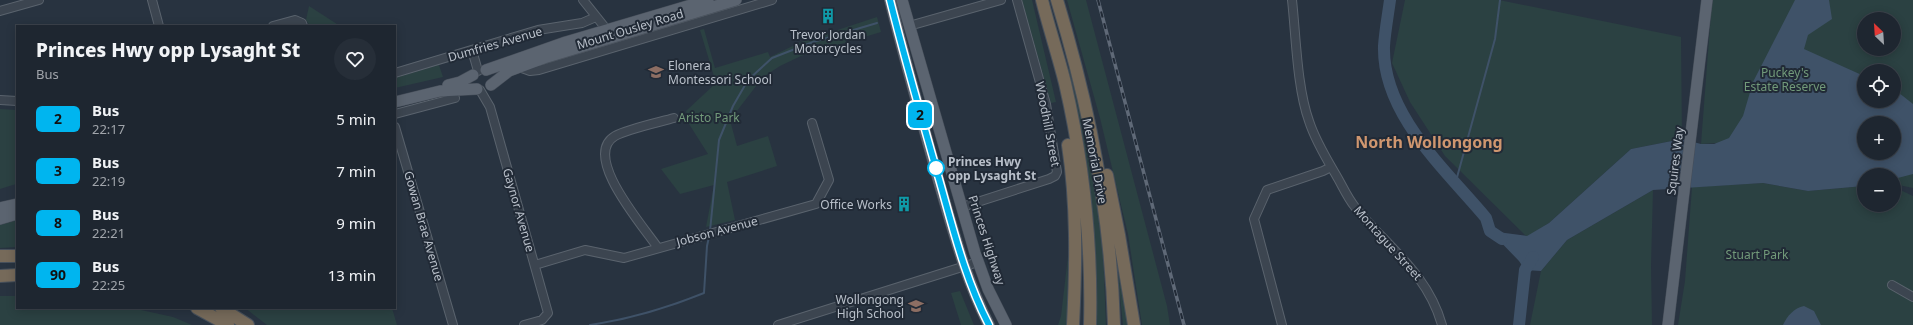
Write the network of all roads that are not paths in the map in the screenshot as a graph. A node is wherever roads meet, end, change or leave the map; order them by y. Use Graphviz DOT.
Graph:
graph roads {
  1 [pos="40,0"];
  2 [pos="152,0"];
  3 [pos="583,0"];
  4 [pos="708,0"];
  5 [pos="736,0"];
  6 [pos="772,0"];
  7 [pos="890,0"];
  8 [pos="902,0"];
  9 [pos="1001,0"];
  10 [pos="1017,0"];
  11 [pos="1042,0"];
  12 [pos="1057,0"];
  13 [pos="1292,0"];
  14 [pos="1707,0"];
  15 [pos="0,11"];
  16 [pos="596,17"];
  17 [pos="159,25"];
  18 [pos="277,25"];
  19 [pos="303,25"];
  20 [pos="909,26"];
  21 [pos="1049,27"];
  22 [pos="607,30"];
  23 [pos="1068,36"];
  24 [pos="472,50"];
  25 [pos="519,67"];
  26 [pos="479,72"];
  27 [pos="396,73"];
  28 [pos="484,88"];
  29 [pos="396,96"];
  30 [pos="455,98"];
  31 [pos="0,100"];
  32 [pos="16,102"];
  33 [pos="396,102"];
  34 [pos="396,114"];
  35 [pos="674,118"];
  36 [pos="812,123"];
  37 [pos="396,130"];
  38 [pos="1331,167"];
  39 [pos="944,197"];
  40 [pos="960,202"];
  41 [pos="16,204"];
  42 [pos="0,208"];
  43 [pos="16,214"];
  44 [pos="0,219"];
  45 [pos="658,248"];
  46 [pos="0,256"];
  47 [pos="16,256"];
  48 [pos="0,260"];
  49 [pos="16,260"];
  50 [pos="978,262"];
  51 [pos="535,266"];
  52 [pos="964,267"];
  53 [pos="16,275"];
  54 [pos="0,276"];
  55 [pos="1892,285"];
  56 [pos="1913,297"];
  57 [pos="199,309"];
  58 [pos="223,309"];
  59 [pos="228,325"];
  60 [pos="248,325"];
  61 [pos="453,325"];
  62 [pos="524,325"];
  63 [pos="778,325"];
  64 [pos="989,325"];
  65 [pos="1006,325"];
  66 [pos="1073,325"];
  67 [pos="1090,325"];
  68 [pos="1114,325"];
  69 [pos="1134,325"];
  70 [pos="1282,325"];
  71 [pos="1442,325"];
  72 [pos="1668,325"];
  1 -- 15 [label="street"];
  2 -- 17 [label="street"];
  3 -- 16 [label="street"];
  4 -- 22 [label="main road, Mount Ousley Road"];
  5 -- 25 [label="main road, Mount Ousley Road"];
  6 -- 25 [label="street, Mount Ousley Road"];
  7 -- 39 [label="main road"];
  8 -- 20 [label="main road, Princes Highway"];
  9 -- 20 [label="street"];
  10 -- 40 [label="street, Woodhill Street"];
  11 -- 21 [label="highway, Memorial Drive"];
  12 -- 23 [label="highway, Memorial Drive"];
  13 -- 38 [label="street, Montague Street"];
  14 -- 72 [label="main road, Squires Way"];
  16 -- 22 [label="street"];
  16 -- 24 [label="street, Dumfries Avenue"];
  18 -- 19 [label="street"];
  20 -- 40 [label="main road, Princes Highway"];
  21 -- 66 [label="highway"];
  21 -- 67 [label="highway, Memorial Drive"];
  22 -- 26 [label="main road, Mount Ousley Road"];
  23 -- 68 [label="highway, Memorial Drive"];
  23 -- 69 [label="highway"];
  24 -- 26 [label="street"];
  24 -- 27 [label="street, Dumfries Avenue"];
  25 -- 28 [label="main road, Mount Ousley Road"];
  26 -- 28 [label="main road"];
  26 -- 28 [label="main road"];
  26 -- 29 [label="main road, Mount Ousley Road"];
  28 -- 33 [label="main road"];
  28 -- 51 [label="street, Gaynor Avenue"];
  30 -- 34 [label="street"];
  31 -- 32 [label="street"];
  35 -- 45 [label="street"];
  36 -- 45 [label="street, Jobson Avenue"];
  37 -- 61 [label="street, Gowan Brae Avenue"];
  38 -- 70 [label="street"];
  38 -- 71 [label="street, Montague Street"];
  39 -- 40 [label="main road"];
  39 -- 52 [label="main road"];
  40 -- 50 [label="main road, Princes Highway"];
  41 -- 42 [label="main road"];
  43 -- 44 [label="main road"];
  45 -- 51 [label="street, Jobson Avenue"];
  46 -- 47 [label="highway"];
  48 -- 49 [label="highway"];
  50 -- 52 [label="street"];
  50 -- 65 [label="main road, Princes Highway"];
  51 -- 62 [label="street, Gaynor Avenue"];
  52 -- 63 [label="street"];
  52 -- 64 [label="main road"];
  53 -- 54 [label="highway"];
  55 -- 56 [label="street"];
  57 -- 59 [label="highway"];
  58 -- 60 [label="highway"];
}
